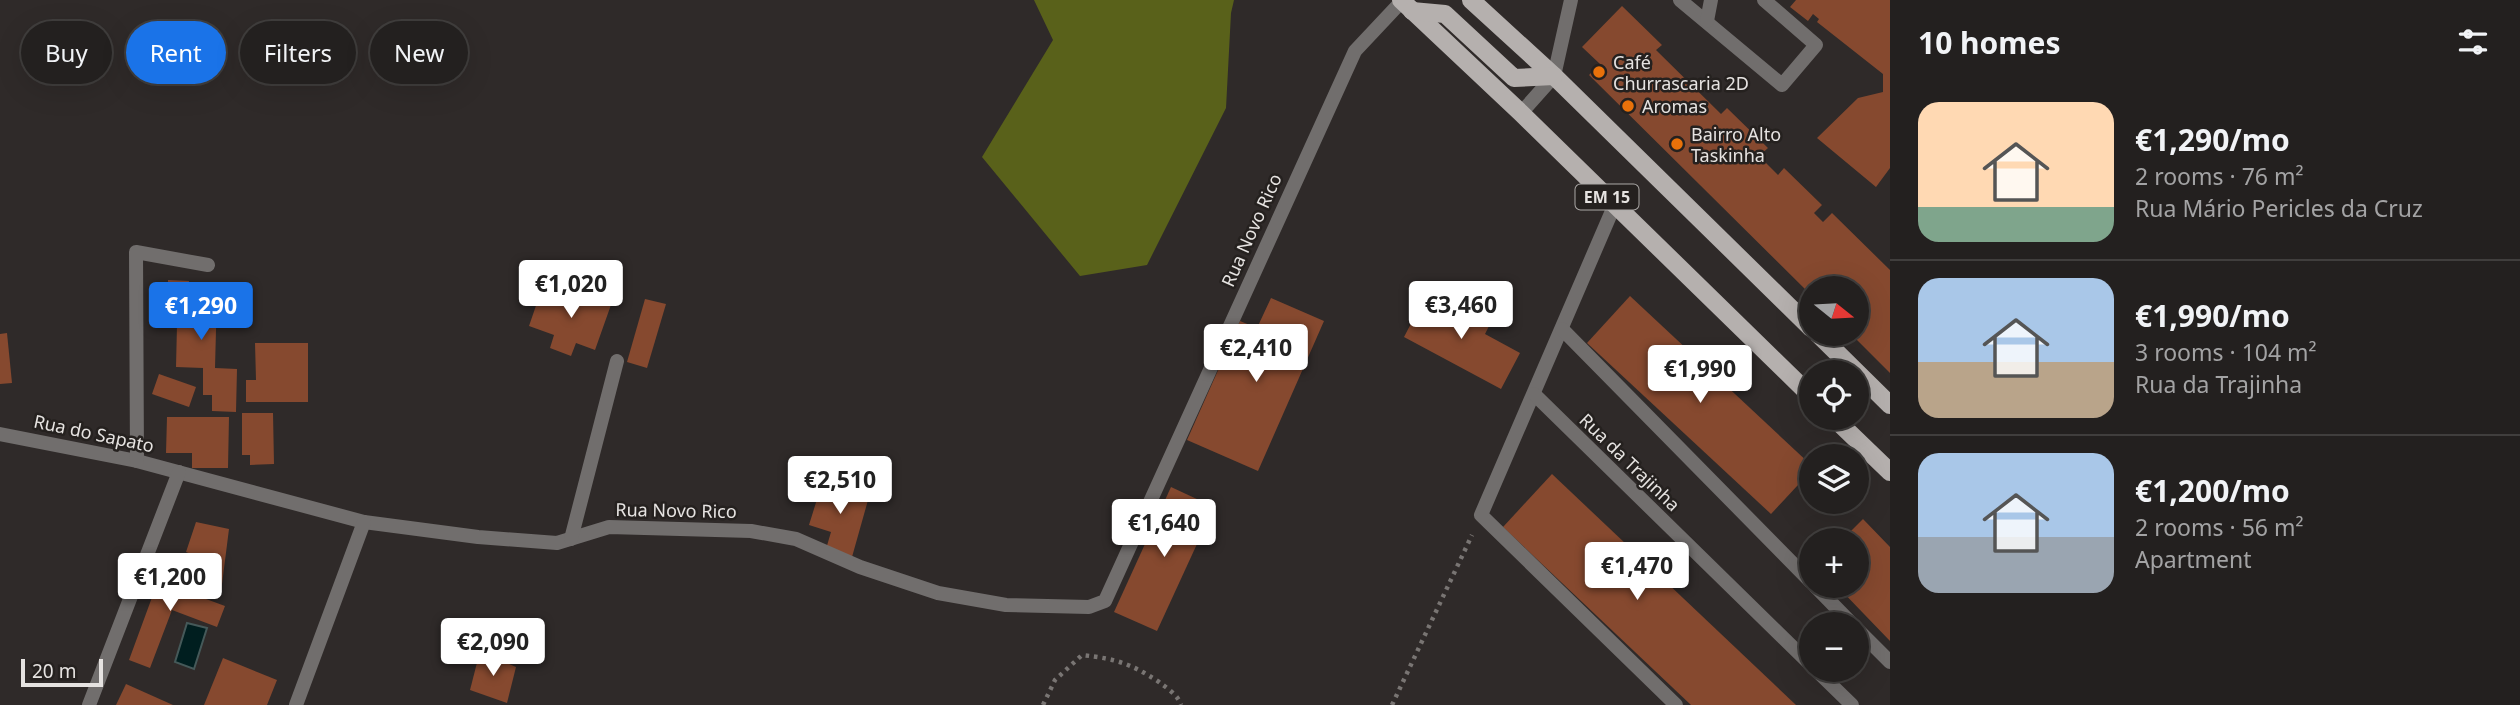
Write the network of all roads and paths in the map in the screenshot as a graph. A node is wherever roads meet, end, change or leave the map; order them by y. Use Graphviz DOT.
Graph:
graph roads {
  1 [pos="1471,0"];
  2 [pos="1570,0"];
  3 [pos="1680,0"];
  4 [pos="1712,0"];
  5 [pos="1765,0"];
  6 [pos="1405,4"];
  7 [pos="1707,21"];
  8 [pos="1554,76"];
  9 [pos="1521,113"];
  10 [pos="1615,204"];
  11 [pos="208,265"];
  12 [pos="1799,316"];
  13 [pos="1562,329"];
  14 [pos="1830,346"];
  15 [pos="617,360"];
  16 [pos="1799,384"];
  17 [pos="1534,394"];
  18 [pos="1890,405"];
  19 [pos="1846,430"];
  20 [pos="0,434"];
  21 [pos="137,461"];
  22 [pos="179,472"];
  23 [pos="1890,472"];
  24 [pos="1482,515"];
  25 [pos="364,522"];
  26 [pos="571,539"];
  27 [pos="1799,570"];
  28 [pos="1827,598"];
  29 [pos="1840,612"];
  30 [pos="1869,641"];
  31 [pos="1799,653"];
  32 [pos="1890,662"];
  33 [pos="1828,682"];
  34 [pos="89,705"];
  35 [pos="296,705"];
  36 [pos="1043,705"];
  37 [pos="1181,705"];
  38 [pos="1392,705"];
  39 [pos="1676,705"];
  40 [pos="1852,705"];
  1 -- 8 [label="main road, EM 15"];
  2 -- 8 [label="street"];
  3 -- 7 [label="street"];
  4 -- 7 [label="street"];
  5 -- 7 [label="street"];
  6 -- 8 [label="main road"];
  6 -- 9 [label="main road, EM 15"];
  6 -- 26 [label="street, Rua Novo Rico"];
  8 -- 9 [label="street"];
  8 -- 12 [label="main road, EM 15"];
  9 -- 10 [label="main road, EM 15"];
  10 -- 13 [label="street"];
  10 -- 16 [label="main road, EM 15"];
  11 -- 21 [label="street"];
  13 -- 17 [label="street"];
  13 -- 27 [label="street"];
  14 -- 18 [label="main road"];
  15 -- 26 [label="street"];
  17 -- 24 [label="street"];
  17 -- 31 [label="street, Rua da Trajinha"];
  19 -- 23 [label="main road"];
  20 -- 21 [label="street, Rua do Sapato"];
  21 -- 22 [label="street, Rua do Sapato"];
  22 -- 25 [label="street, Rua Novo Rico"];
  22 -- 34 [label="street"];
  24 -- 38 [label="path"];
  24 -- 39 [label="street"];
  25 -- 26 [label="street, Rua Novo Rico"];
  25 -- 35 [label="street"];
  28 -- 29 [label="street"];
  30 -- 32 [label="street"];
  33 -- 40 [label="street"];
  36 -- 37 [label="path"];
}
